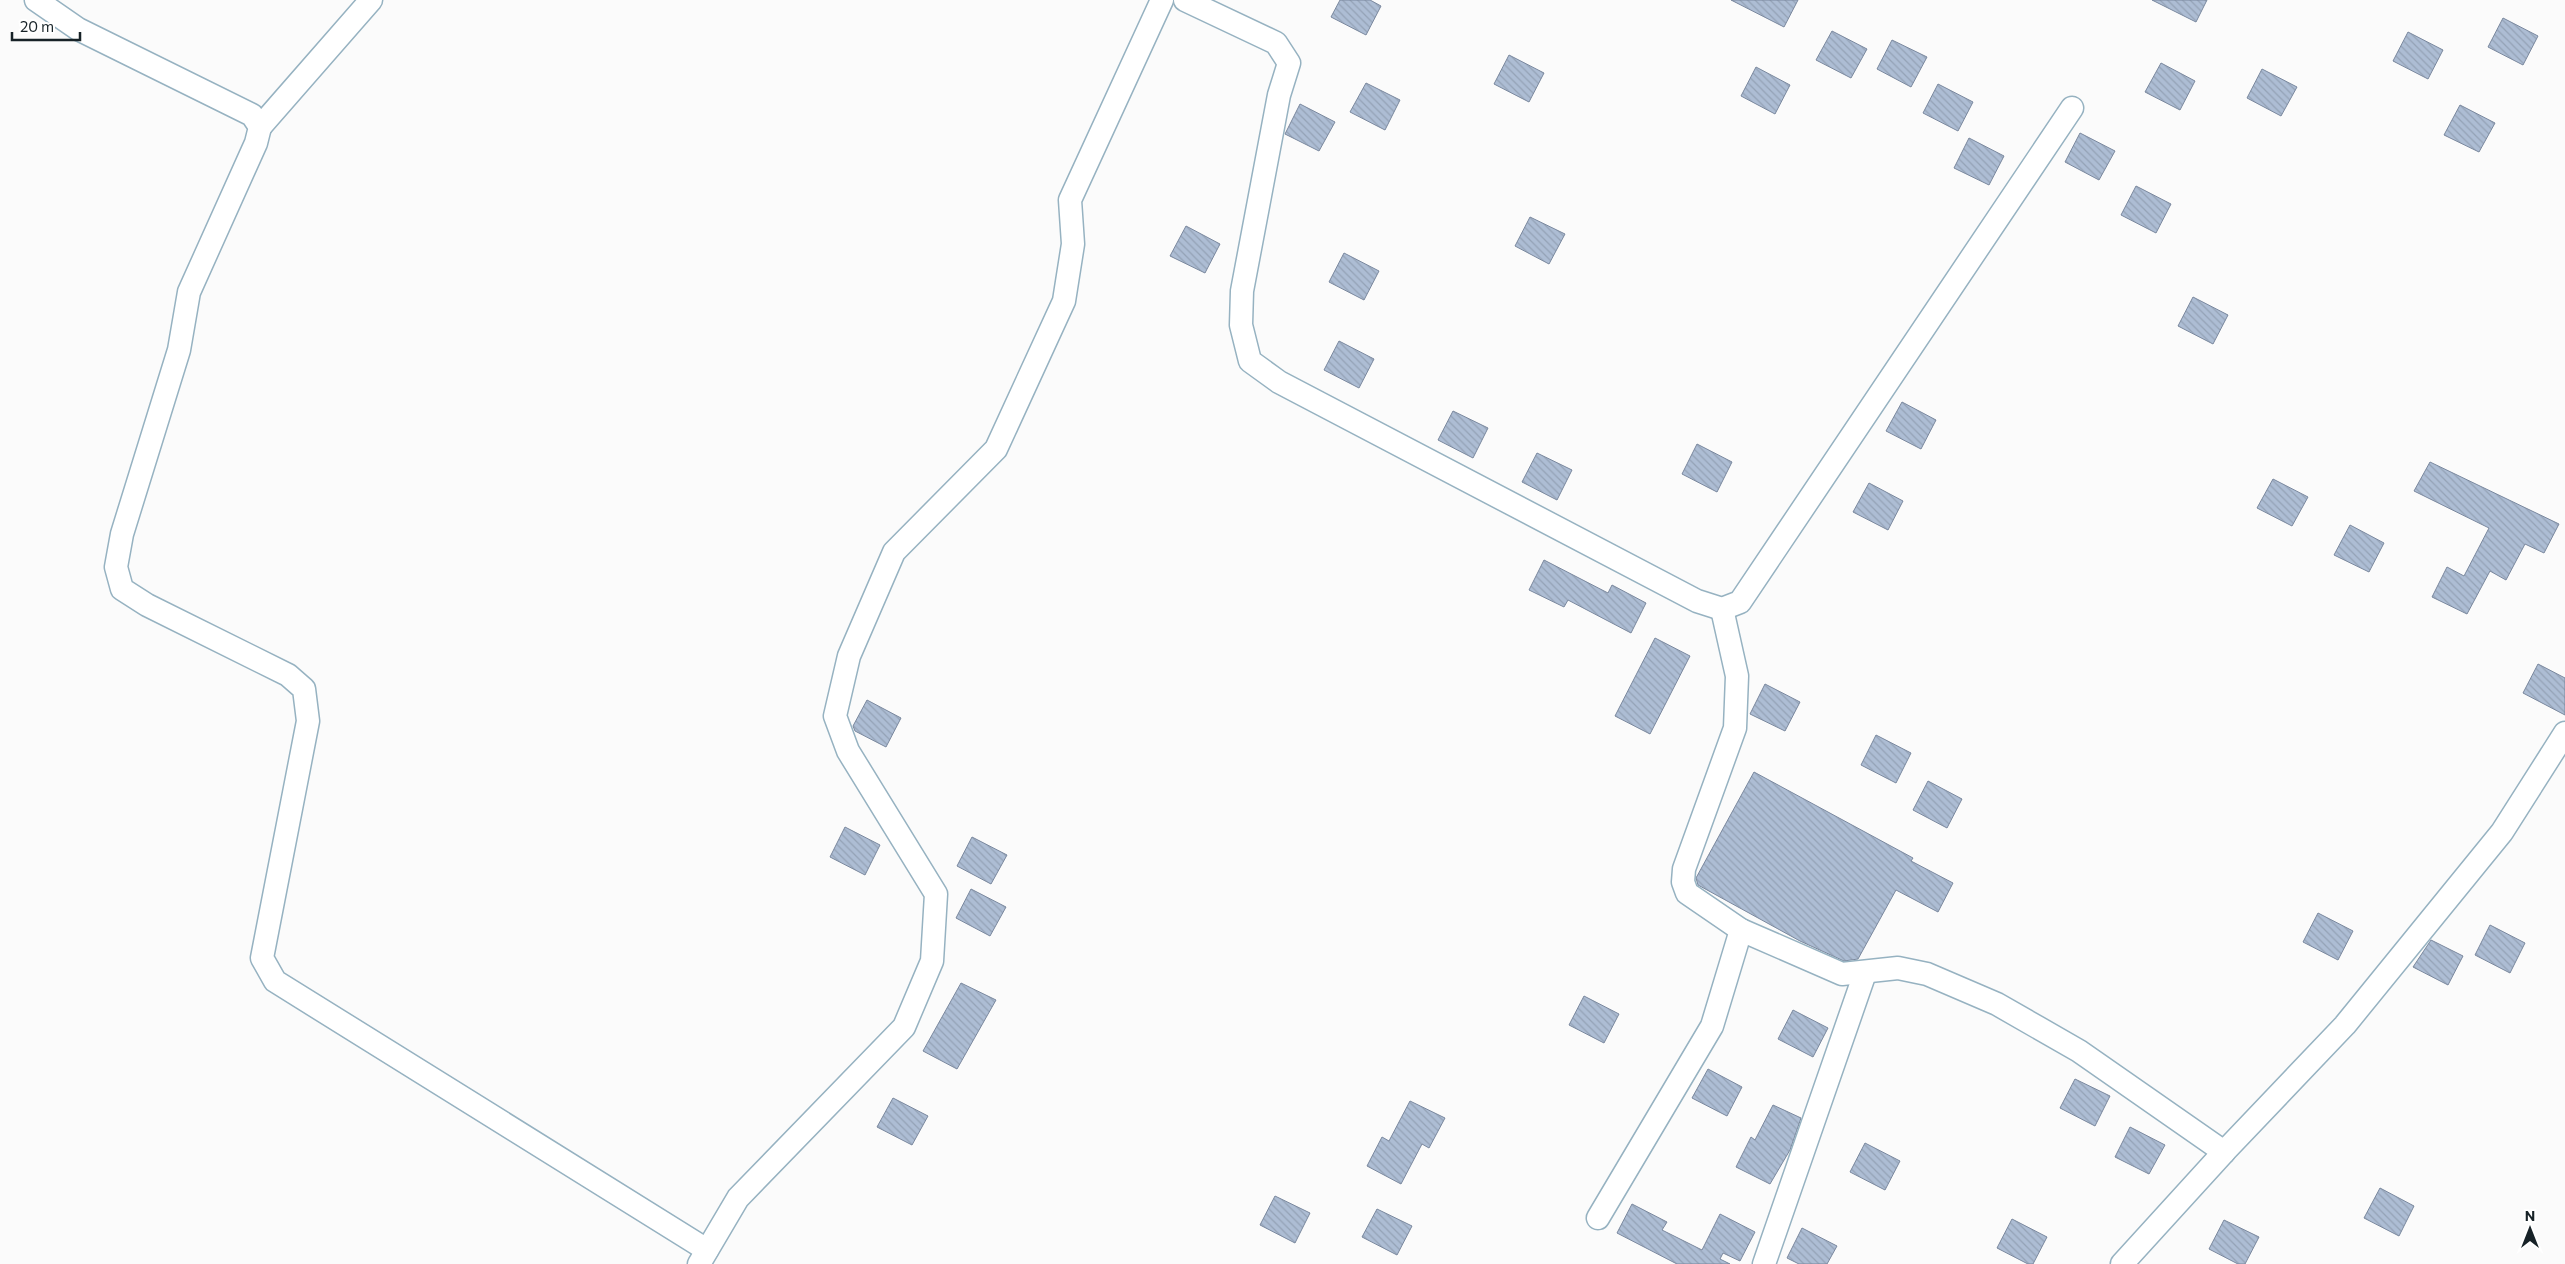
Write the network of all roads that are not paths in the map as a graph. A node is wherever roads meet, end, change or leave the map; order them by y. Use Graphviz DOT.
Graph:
graph roads {
  1 [pos="36,0"];
  2 [pos="371,0"];
  3 [pos="1162,0"];
  4 [pos="1185,0"];
  5 [pos="2072,108"];
  6 [pos="260,127"];
  7 [pos="1722,609"];
  8 [pos="2565,733"];
  9 [pos="1741,930"];
  10 [pos="1865,973"];
  11 [pos="2224,1152"];
  12 [pos="1598,1218"];
  13 [pos="703,1257"];
  14 [pos="1764,1264"];
  15 [pos="2122,1264"];
  1 -- 6 [label="street"];
  2 -- 6 [label="street"];
  3 -- 13 [label="street"];
  4 -- 7 [label="street"];
  5 -- 7 [label="street"];
  6 -- 13 [label="street"];
  7 -- 9 [label="street"];
  8 -- 11 [label="street"];
  9 -- 10 [label="street"];
  9 -- 12 [label="street"];
  10 -- 11 [label="street"];
  10 -- 14 [label="street"];
  11 -- 15 [label="street"];
}
